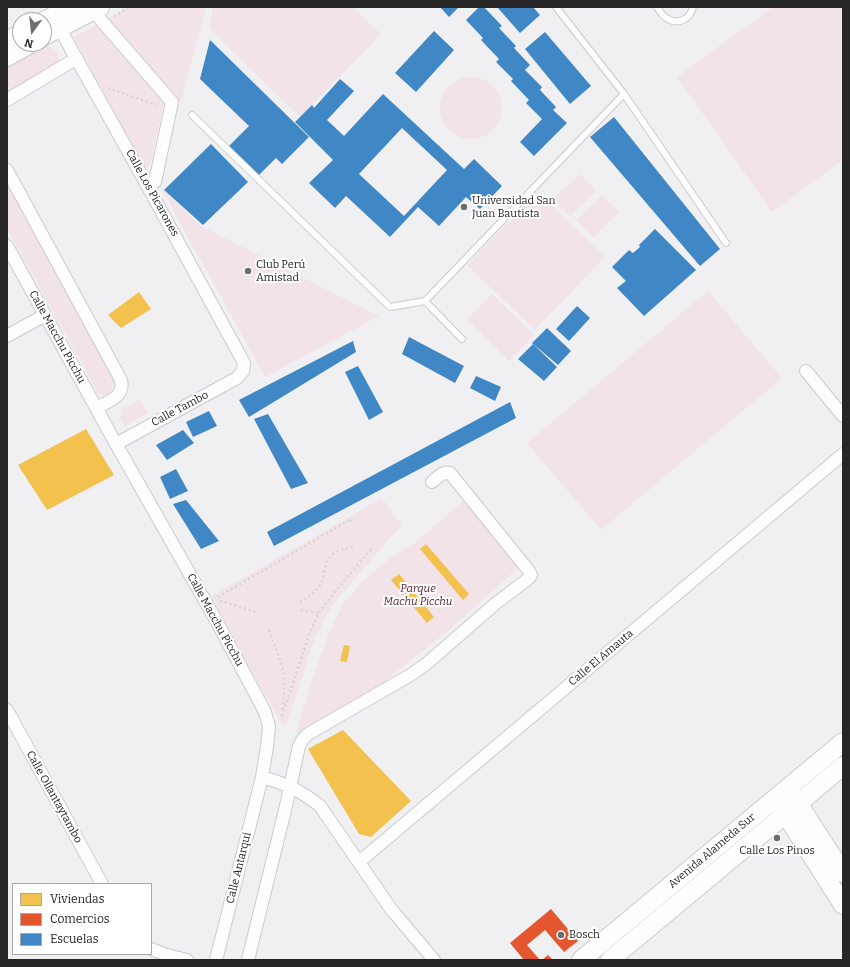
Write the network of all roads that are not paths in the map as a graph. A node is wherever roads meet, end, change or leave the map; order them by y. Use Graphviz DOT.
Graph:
graph roads {
  1 [pos="71,7"];
  2 [pos="556,7"];
  3 [pos="657,7"];
  4 [pos="693,7"];
  5 [pos="98,13"];
  6 [pos="52,22"];
  7 [pos="16,52"];
  8 [pos="7,57"];
  9 [pos="78,58"];
  10 [pos="624,94"];
  11 [pos="7,100"];
  12 [pos="192,115"];
  13 [pos="7,170"];
  14 [pos="147,185"];
  15 [pos="726,243"];
  16 [pos="7,246"];
  17 [pos="425,301"];
  18 [pos="44,315"];
  19 [pos="7,336"];
  20 [pos="462,339"];
  21 [pos="243,371"];
  22 [pos="806,371"];
  23 [pos="96,408"];
  24 [pos="843,416"];
  25 [pos="116,444"];
  26 [pos="843,454"];
  27 [pos="432,482"];
  28 [pos="7,710"];
  29 [pos="843,742"];
  30 [pos="843,766"];
  31 [pos="262,777"];
  32 [pos="290,786"];
  33 [pos="781,794"];
  34 [pos="792,809"];
  35 [pos="359,862"];
  36 [pos="843,873"];
  37 [pos="101,883"];
  38 [pos="843,905"];
  39 [pos="152,949"];
  40 [pos="187,960"];
  41 [pos="216,960"];
  42 [pos="248,960"];
  43 [pos="434,960"];
  44 [pos="581,960"];
  45 [pos="610,960"];
  1 -- 6 [label="main road"];
  2 -- 10 [label="lane"];
  3 -- 4 [label="lane"];
  5 -- 6 [label="main road"];
  5 -- 14 [label="street"];
  6 -- 9 [label="street, Calle Los Picarones"];
  7 -- 8 [label="main road"];
  9 -- 11 [label="street"];
  9 -- 14 [label="street, Calle Los Picarones"];
  10 -- 15 [label="lane"];
  10 -- 17 [label="lane"];
  12 -- 17 [label="lane"];
  13 -- 23 [label="street"];
  14 -- 21 [label="street, Calle Los Picarones"];
  16 -- 18 [label="street, Calle Macchu Picchu"];
  17 -- 20 [label="lane"];
  18 -- 19 [label="street"];
  18 -- 23 [label="street, Calle Macchu Picchu"];
  21 -- 25 [label="street, Calle Tambo"];
  22 -- 24 [label="street"];
  23 -- 25 [label="street, Calle Macchu Picchu"];
  25 -- 31 [label="street, Calle Macchu Picchu"];
  26 -- 35 [label="street, Calle El Amauta"];
  27 -- 32 [label="street"];
  28 -- 37 [label="street, Calle Ollantaytambo"];
  29 -- 33 [label="main road, Avenida Alameda Sur"];
  30 -- 34 [label="main road, Avenida Alameda Sur"];
  31 -- 32 [label="street"];
  31 -- 41 [label="street, Calle Antarqui"];
  32 -- 35 [label="street"];
  32 -- 42 [label="street"];
  33 -- 34 [label="main road"];
  33 -- 44 [label="main road, Avenida Alameda Sur"];
  34 -- 36 [label="main road"];
  34 -- 38 [label="main road"];
  34 -- 45 [label="main road, Avenida Alameda Sur"];
  35 -- 43 [label="street"];
  39 -- 40 [label="street"];
}
